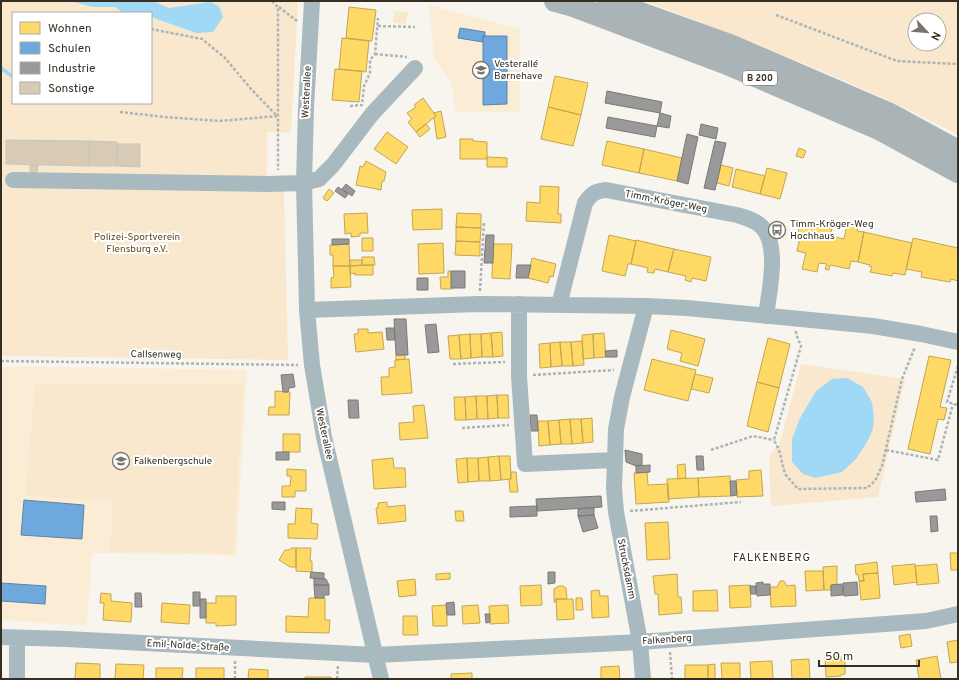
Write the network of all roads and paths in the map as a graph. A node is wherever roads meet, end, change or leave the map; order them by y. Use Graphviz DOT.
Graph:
graph roads {
  1 [pos="272,1"];
  2 [pos="312,1"];
  3 [pos="555,1"];
  4 [pos="607,1"];
  5 [pos="278,7"];
  6 [pos="776,15"];
  7 [pos="378,18"];
  8 [pos="378,26"];
  9 [pos="415,27"];
  10 [pos="152,29"];
  11 [pos="310,29"];
  12 [pos="375,54"];
  13 [pos="412,62"];
  14 [pos="958,64"];
  15 [pos="350,106"];
  16 [pos="120,112"];
  17 [pos="277,116"];
  18 [pos="958,151"];
  19 [pos="958,172"];
  20 [pos="13,180"];
  21 [pos="278,184"];
  22 [pos="304,184"];
  23 [pos="484,222"];
  24 [pos="480,304"];
  25 [pos="519,304"];
  26 [pos="559,305"];
  27 [pos="646,306"];
  28 [pos="307,310"];
  29 [pos="766,316"];
  30 [pos="799,319"];
  31 [pos="920,334"];
  32 [pos="958,342"];
  33 [pos="1,361"];
  34 [pos="504,362"];
  35 [pos="453,364"];
  36 [pos="312,365"];
  37 [pos="958,366"];
  38 [pos="629,369"];
  39 [pos="530,376"];
  40 [pos="953,404"];
  41 [pos="958,405"];
  42 [pos="507,425"];
  43 [pos="462,428"];
  44 [pos="774,440"];
  45 [pos="711,450"];
  46 [pos="886,450"];
  47 [pos="614,460"];
  48 [pos="741,502"];
  49 [pos="616,512"];
  50 [pos="958,614"];
  51 [pos="1,637"];
  52 [pos="18,638"];
  53 [pos="670,640"];
  54 [pos="640,642"];
  55 [pos="375,655"];
  56 [pos="17,679"];
  57 [pos="381,679"];
  58 [pos="643,679"];
  59 [pos="672,679"];
  1 -- 5 [label="path"];
  2 -- 11 [label="street, Westerallee"];
  3 -- 19 [label="highway, B 200"];
  4 -- 18 [label="highway, B 200"];
  5 -- 11 [label="path"];
  5 -- 17 [label="path"];
  6 -- 14 [label="path"];
  7 -- 8 [label="path"];
  8 -- 9 [label="path"];
  8 -- 12 [label="path"];
  10 -- 17 [label="path"];
  11 -- 22 [label="street, Westerallee"];
  12 -- 13 [label="path"];
  12 -- 15 [label="path"];
  13 -- 22 [label="street"];
  16 -- 17 [label="path"];
  17 -- 21 [label="path"];
  20 -- 21 [label="street"];
  21 -- 22 [label="street"];
  22 -- 28 [label="street, Westerallee"];
  23 -- 24 [label="path"];
  24 -- 25 [label="street"];
  24 -- 28 [label="street"];
  25 -- 26 [label="street"];
  25 -- 47 [label="street"];
  26 -- 27 [label="street"];
  26 -- 29 [label="street, Timm-Kröger-Weg"];
  27 -- 29 [label="street"];
  27 -- 38 [label="street, Strucksdamm"];
  28 -- 36 [label="street, Westerallee"];
  29 -- 30 [label="street"];
  30 -- 31 [label="street"];
  30 -- 44 [label="path"];
  31 -- 32 [label="street"];
  31 -- 46 [label="path"];
  33 -- 36 [label="path, Callsenweg"];
  34 -- 35 [label="path"];
  36 -- 55 [label="street, Westerallee"];
  37 -- 40 [label="path"];
  38 -- 39 [label="path"];
  38 -- 47 [label="street, Strucksdamm"];
  40 -- 41 [label="path"];
  40 -- 46 [label="path"];
  42 -- 43 [label="path"];
  44 -- 45 [label="path"];
  44 -- 46 [label="path"];
  47 -- 49 [label="street, Strucksdamm"];
  48 -- 49 [label="path"];
  49 -- 54 [label="street, Strucksdamm"];
  50 -- 53 [label="street, Falkenberg"];
  51 -- 52 [label="street, Emil-Nolde-Straße"];
  52 -- 55 [label="street, Emil-Nolde-Straße"];
  52 -- 56 [label="street"];
  53 -- 54 [label="street, Falkenberg"];
  53 -- 59 [label="path"];
  54 -- 55 [label="street, Falkenberg"];
  54 -- 58 [label="street, Strucksdamm"];
  55 -- 57 [label="street, Westerallee"];
}
